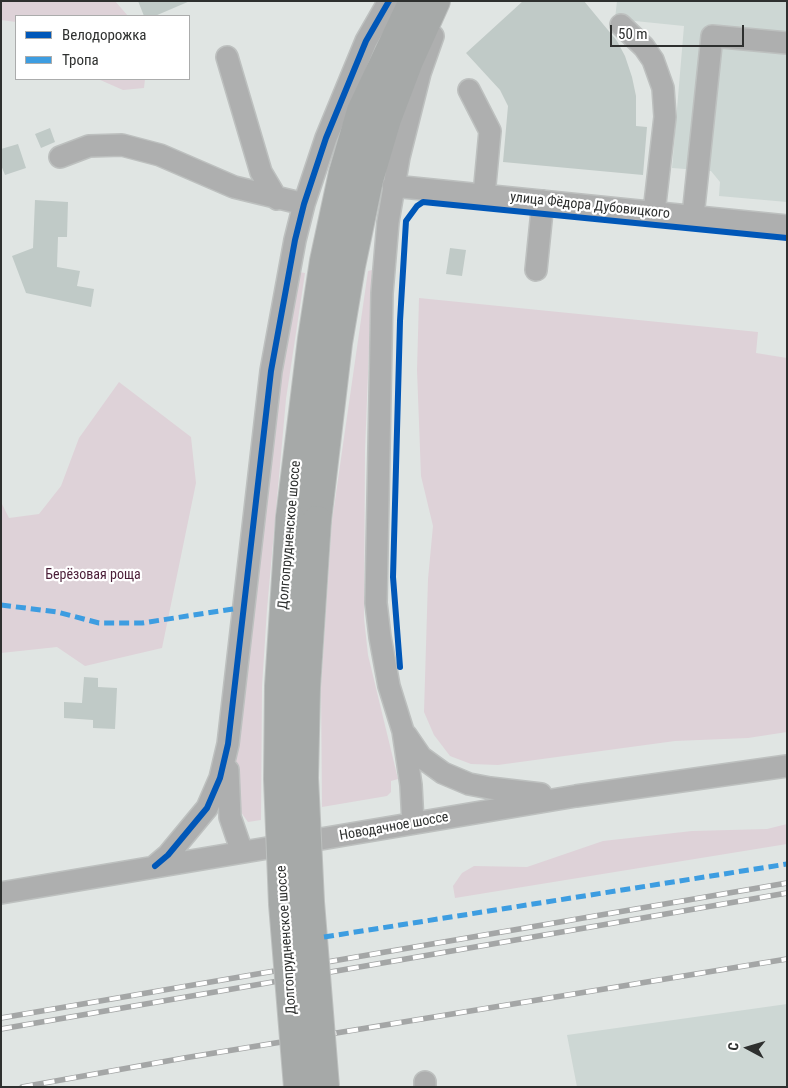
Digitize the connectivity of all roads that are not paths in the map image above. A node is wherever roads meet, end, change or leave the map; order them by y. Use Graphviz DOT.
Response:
graph roads {
  1 [pos="389,1"];
  2 [pos="413,1"];
  3 [pos="436,1"];
  4 [pos="448,1"];
  5 [pos="622,25"];
  6 [pos="787,43"];
  7 [pos="227,57"];
  8 [pos="469,90"];
  9 [pos="60,157"];
  10 [pos="393,186"];
  11 [pos="484,195"];
  12 [pos="277,198"];
  13 [pos="543,201"];
  14 [pos="304,204"];
  15 [pos="654,212"];
  16 [pos="693,216"];
  17 [pos="787,226"];
  18 [pos="536,270"];
  19 [pos="304,519"];
  20 [pos="403,731"];
  21 [pos="228,744"];
  22 [pos="787,766"];
  23 [pos="576,796"];
  24 [pos="413,823"];
  25 [pos="242,852"];
  26 [pos="155,866"];
  27 [pos="1,893"];
  28 [pos="298,1087"];
  29 [pos="325,1087"];
  1 -- 14 [label="street"];
  2 -- 19 [label="main road, Долгопрудненское шоссе"];
  3 -- 19 [label="main road, Долгопрудненское шоссе"];
  4 -- 10 [label="street"];
  5 -- 15 [label="street"];
  6 -- 16 [label="street"];
  7 -- 12 [label="street"];
  8 -- 11 [label="street"];
  9 -- 12 [label="street"];
  10 -- 11 [label="street, улица Фёдора Дубовицкого"];
  10 -- 20 [label="street"];
  11 -- 13 [label="street, улица Фёдора Дубовицкого"];
  12 -- 14 [label="street"];
  13 -- 15 [label="street, улица Фёдора Дубовицкого"];
  13 -- 18 [label="street"];
  14 -- 21 [label="street"];
  15 -- 16 [label="street, улица Фёдора Дубовицкого"];
  16 -- 17 [label="street, улица Фёдора Дубовицкого"];
  19 -- 28 [label="main road, Долгопрудненское шоссе, bridge"];
  19 -- 29 [label="main road, Долгопрудненское шоссе, bridge"];
  20 -- 23 [label="street"];
  20 -- 24 [label="street"];
  21 -- 25 [label="street"];
  21 -- 26 [label="street"];
  22 -- 23 [label="street, Новодачное шоссе"];
  23 -- 24 [label="street, Новодачное шоссе"];
  24 -- 25 [label="street, Новодачное шоссе"];
  25 -- 26 [label="street, Новодачное шоссе"];
  26 -- 27 [label="street, Новодачное шоссе"];
}
